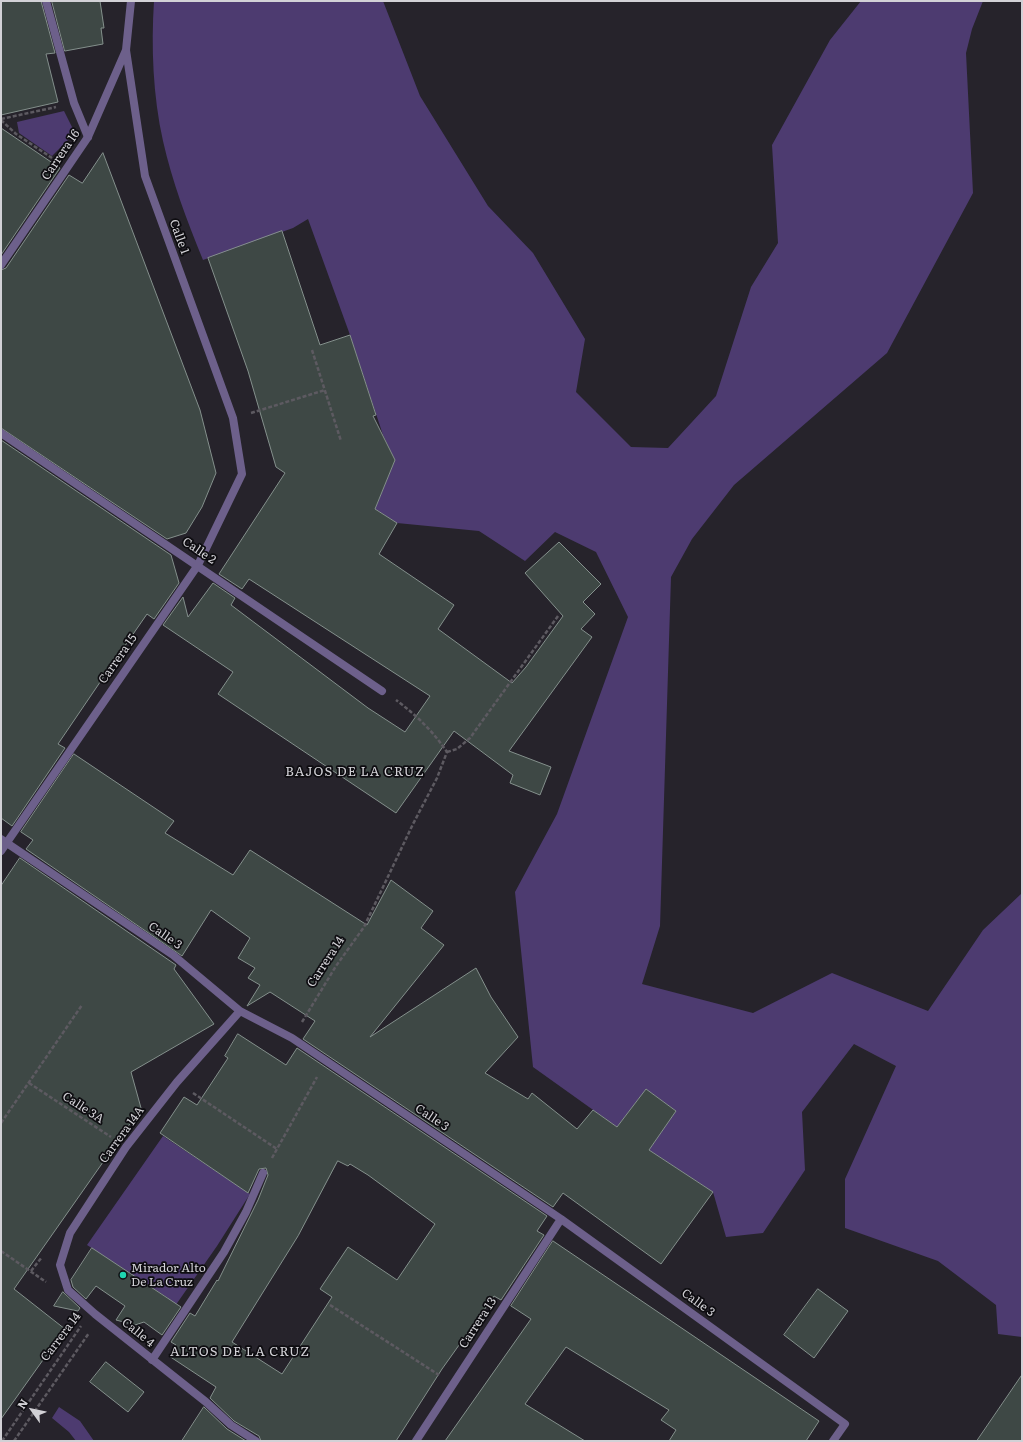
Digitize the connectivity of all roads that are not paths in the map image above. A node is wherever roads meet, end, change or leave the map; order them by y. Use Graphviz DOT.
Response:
graph roads {
  1 [pos="46,1"];
  2 [pos="131,1"];
  3 [pos="126,50"];
  4 [pos="88,137"];
  5 [pos="1,264"];
  6 [pos="1,433"];
  7 [pos="242,474"];
  8 [pos="198,565"];
  9 [pos="382,691"];
  10 [pos="4,841"];
  11 [pos="1,851"];
  12 [pos="240,1011"];
  13 [pos="263,1173"];
  14 [pos="561,1219"];
  15 [pos="68,1290"];
  16 [pos="152,1360"];
  17 [pos="256,1441"];
  18 [pos="416,1441"];
  19 [pos="833,1441"];
  1 -- 4 [label="street"];
  2 -- 3 [label="street, Calle 1"];
  3 -- 4 [label="street, Carrera 16"];
  3 -- 7 [label="street, Calle 1"];
  4 -- 5 [label="street, Carrera 16"];
  6 -- 8 [label="street, Calle 2"];
  7 -- 8 [label="street, Carrera 15"];
  8 -- 9 [label="street, Calle 2"];
  8 -- 10 [label="street, Carrera 15"];
  10 -- 11 [label="street, Carrera 15"];
  10 -- 12 [label="street, Calle 3"];
  12 -- 14 [label="street, Calle 3"];
  12 -- 15 [label="street, Carrera 14A"];
  13 -- 16 [label="street"];
  14 -- 18 [label="street, Carrera 13"];
  14 -- 19 [label="street, Calle 3"];
  15 -- 16 [label="street, Calle 4"];
  16 -- 17 [label="street, Calle 4"];
}
